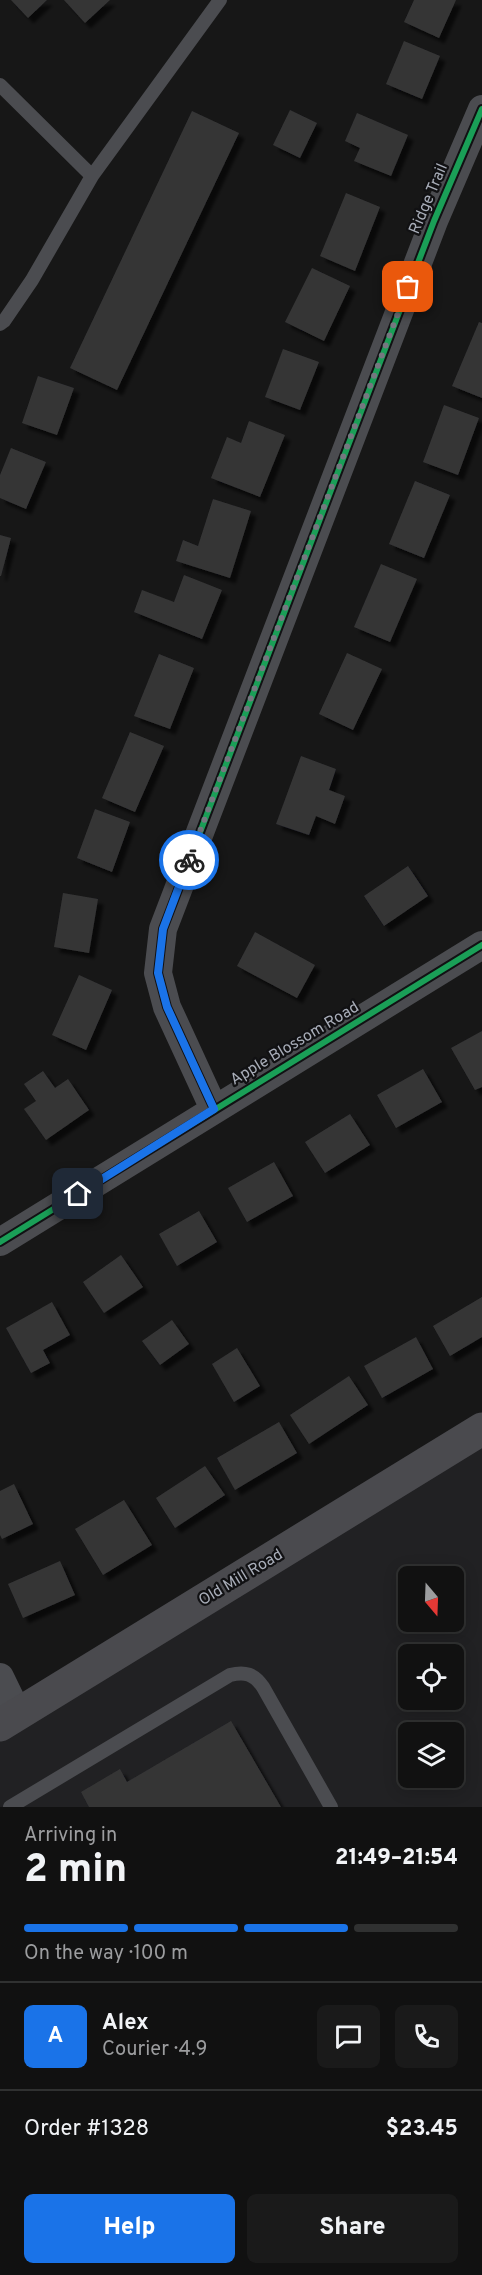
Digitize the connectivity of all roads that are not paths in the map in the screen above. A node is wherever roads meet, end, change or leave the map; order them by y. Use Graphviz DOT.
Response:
graph roads {
  1 [pos="220,0"];
  2 [pos="0,86"];
  3 [pos="482,109"];
  4 [pos="92,176"];
  5 [pos="0,324"];
  6 [pos="482,945"];
  7 [pos="214,1109"];
  8 [pos="0,1242"];
  9 [pos="482,1429"];
  10 [pos="0,1677"];
  11 [pos="9,1719"];
  12 [pos="10,1807"];
  13 [pos="331,1807"];
  1 -- 4 [label="lane"];
  2 -- 4 [label="lane"];
  3 -- 7 [label="street, Ridge Trail"];
  4 -- 5 [label="lane"];
  6 -- 7 [label="street, Apple Blossom Road"];
  7 -- 8 [label="street, Apple Blossom Road"];
  9 -- 11 [label="street, Old Mill Road"];
  10 -- 11 [label="street"];
  12 -- 13 [label="lane"];
}
